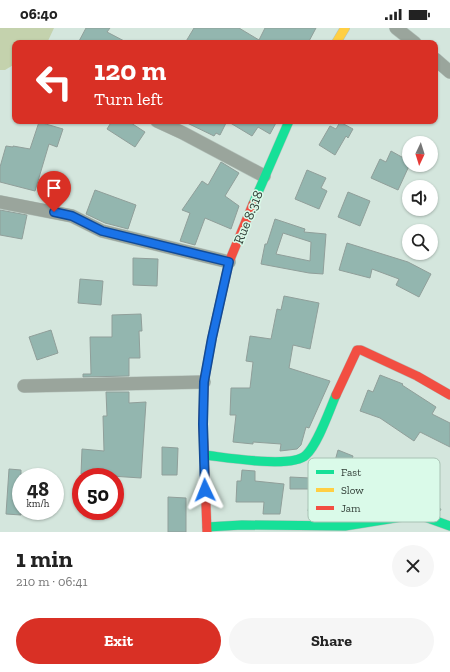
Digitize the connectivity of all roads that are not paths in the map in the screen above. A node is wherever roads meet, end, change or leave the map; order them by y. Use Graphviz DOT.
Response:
graph roads {
  1 [pos="345,28"];
  2 [pos="396,28"];
  3 [pos="338,40"];
  4 [pos="411,40"];
  5 [pos="438,62"];
  6 [pos="450,72"];
  7 [pos="164,124"];
  8 [pos="288,124"];
  9 [pos="264,176"];
  10 [pos="0,202"];
  11 [pos="229,262"];
  12 [pos="204,382"];
  13 [pos="24,386"];
  14 [pos="450,395"];
  15 [pos="204,455"];
  16 [pos="371,522"];
  17 [pos="439,522"];
  18 [pos="450,526"];
  19 [pos="207,530"];
  1 -- 3 [label="street"];
  2 -- 4 [label="street"];
  5 -- 6 [label="street"];
  7 -- 9 [label="street"];
  8 -- 9 [label="street, Rue 8.318"];
  9 -- 11 [label="street, Rue 8.318"];
  10 -- 11 [label="street"];
  11 -- 12 [label="street, Rue 8.318"];
  12 -- 13 [label="street"];
  12 -- 15 [label="street, Rue 8.318"];
  14 -- 15 [label="street"];
  15 -- 19 [label="street, Rue 8.318"];
  16 -- 19 [label="street"];
  17 -- 18 [label="street"];
}
